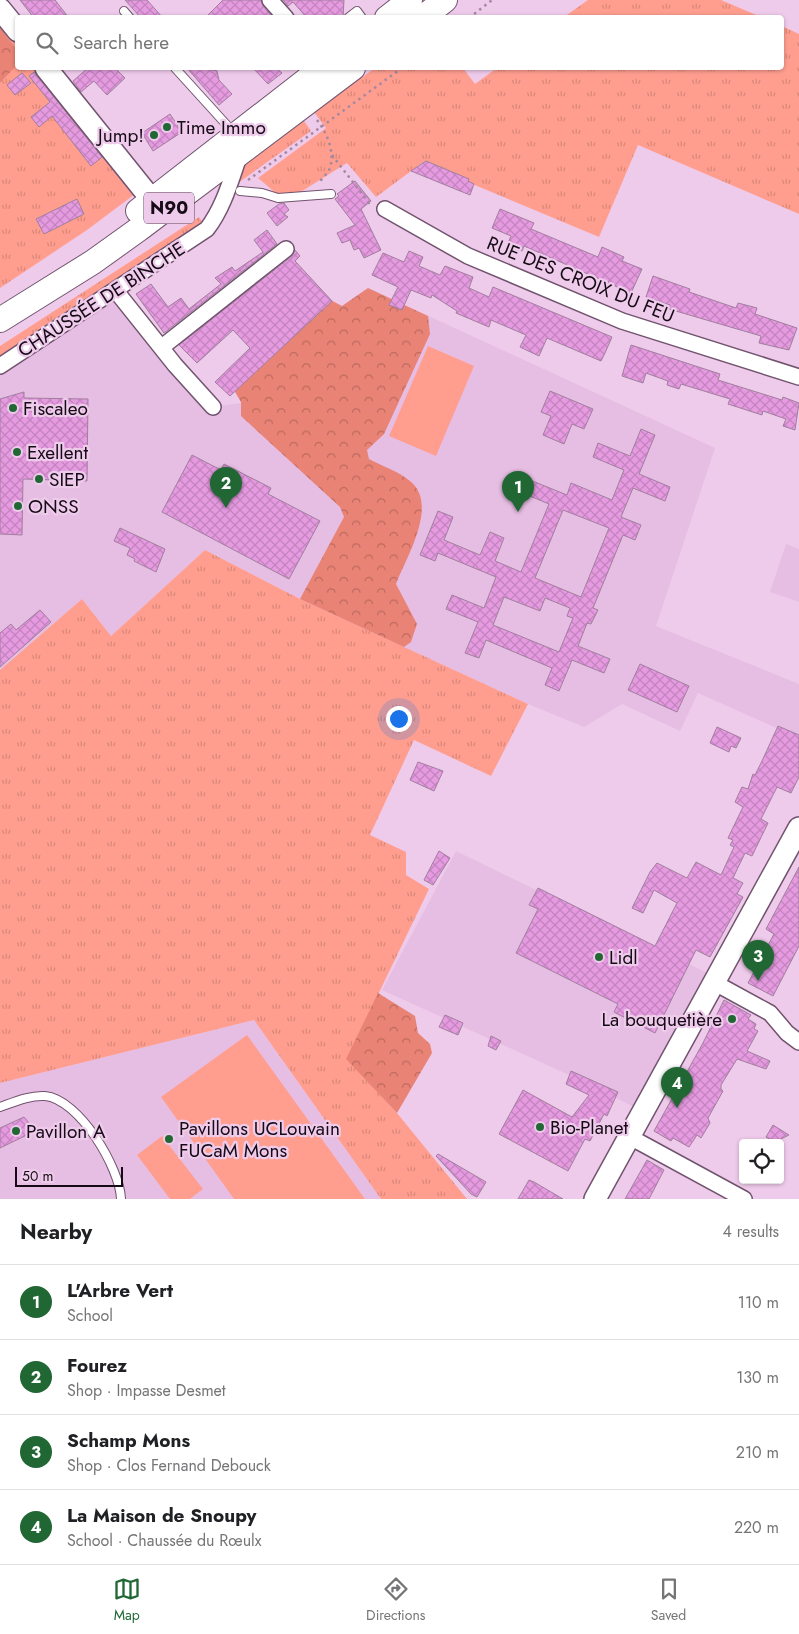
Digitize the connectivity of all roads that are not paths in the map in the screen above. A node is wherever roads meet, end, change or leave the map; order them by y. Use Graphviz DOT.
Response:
graph roads {
  1 [pos="270,0"];
  2 [pos="410,0"];
  3 [pos="445,0"];
  4 [pos="0,9"];
  5 [pos="124,11"];
  6 [pos="127,15"];
  7 [pos="283,15"];
  8 [pos="391,15"];
  9 [pos="426,15"];
  10 [pos="15,27"];
  11 [pos="48,70"];
  12 [pos="177,70"];
  13 [pos="320,70"];
  14 [pos="350,70"];
  15 [pos="238,144"];
  16 [pos="233,193"];
  17 [pos="331,194"];
  18 [pos="152,200"];
  19 [pos="385,209"];
  20 [pos="286,249"];
  21 [pos="93,262"];
  22 [pos="116,291"];
  23 [pos="26,302"];
  24 [pos="0,320"];
  25 [pos="162,347"];
  26 [pos="0,366"];
  27 [pos="799,377"];
  28 [pos="212,407"];
  29 [pos="799,828"];
  30 [pos="715,983"];
  31 [pos="799,1042"];
  32 [pos="0,1107"];
  33 [pos="630,1137"];
  34 [pos="121,1199"];
  35 [pos="596,1199"];
  36 [pos="744,1199"];
  1 -- 7 [label="street"];
  2 -- 8 [label="main road"];
  3 -- 9 [label="main road"];
  4 -- 10 [label="main road"];
  5 -- 6 [label="lane"];
  11 -- 18 [label="main road"];
  12 -- 15 [label="lane"];
  13 -- 15 [label="main road, CHAUSSÉE DE BINCHE / N90"];
  14 -- 15 [label="main road, CHAUSSÉE DE BINCHE / N90"];
  15 -- 16 [label="street, CHAUSSÉE DE BINCHE"];
  15 -- 18 [label="main road, CHAUSSÉE DE BINCHE / N90"];
  15 -- 21 [label="main road, CHAUSSÉE DE BINCHE / N90"];
  16 -- 17 [label="lane"];
  16 -- 22 [label="street, CHAUSSÉE DE BINCHE"];
  18 -- 21 [label="street, CHAUSSÉE DE BINCHE"];
  18 -- 23 [label="main road, CHAUSSÉE DE BINCHE / N90"];
  19 -- 27 [label="street, RUE DES CROIX DU FEU"];
  20 -- 25 [label="street"];
  21 -- 23 [label="main road, CHAUSSÉE DE BINCHE / N90"];
  22 -- 25 [label="street"];
  22 -- 26 [label="street, CHAUSSÉE DE BINCHE"];
  23 -- 24 [label="main road, CHAUSSÉE DE BINCHE / N90"];
  25 -- 28 [label="street"];
  29 -- 30 [label="main road"];
  30 -- 31 [label="street"];
  30 -- 33 [label="main road"];
  32 -- 34 [label="lane"];
  33 -- 35 [label="main road"];
  33 -- 36 [label="street"];
}
